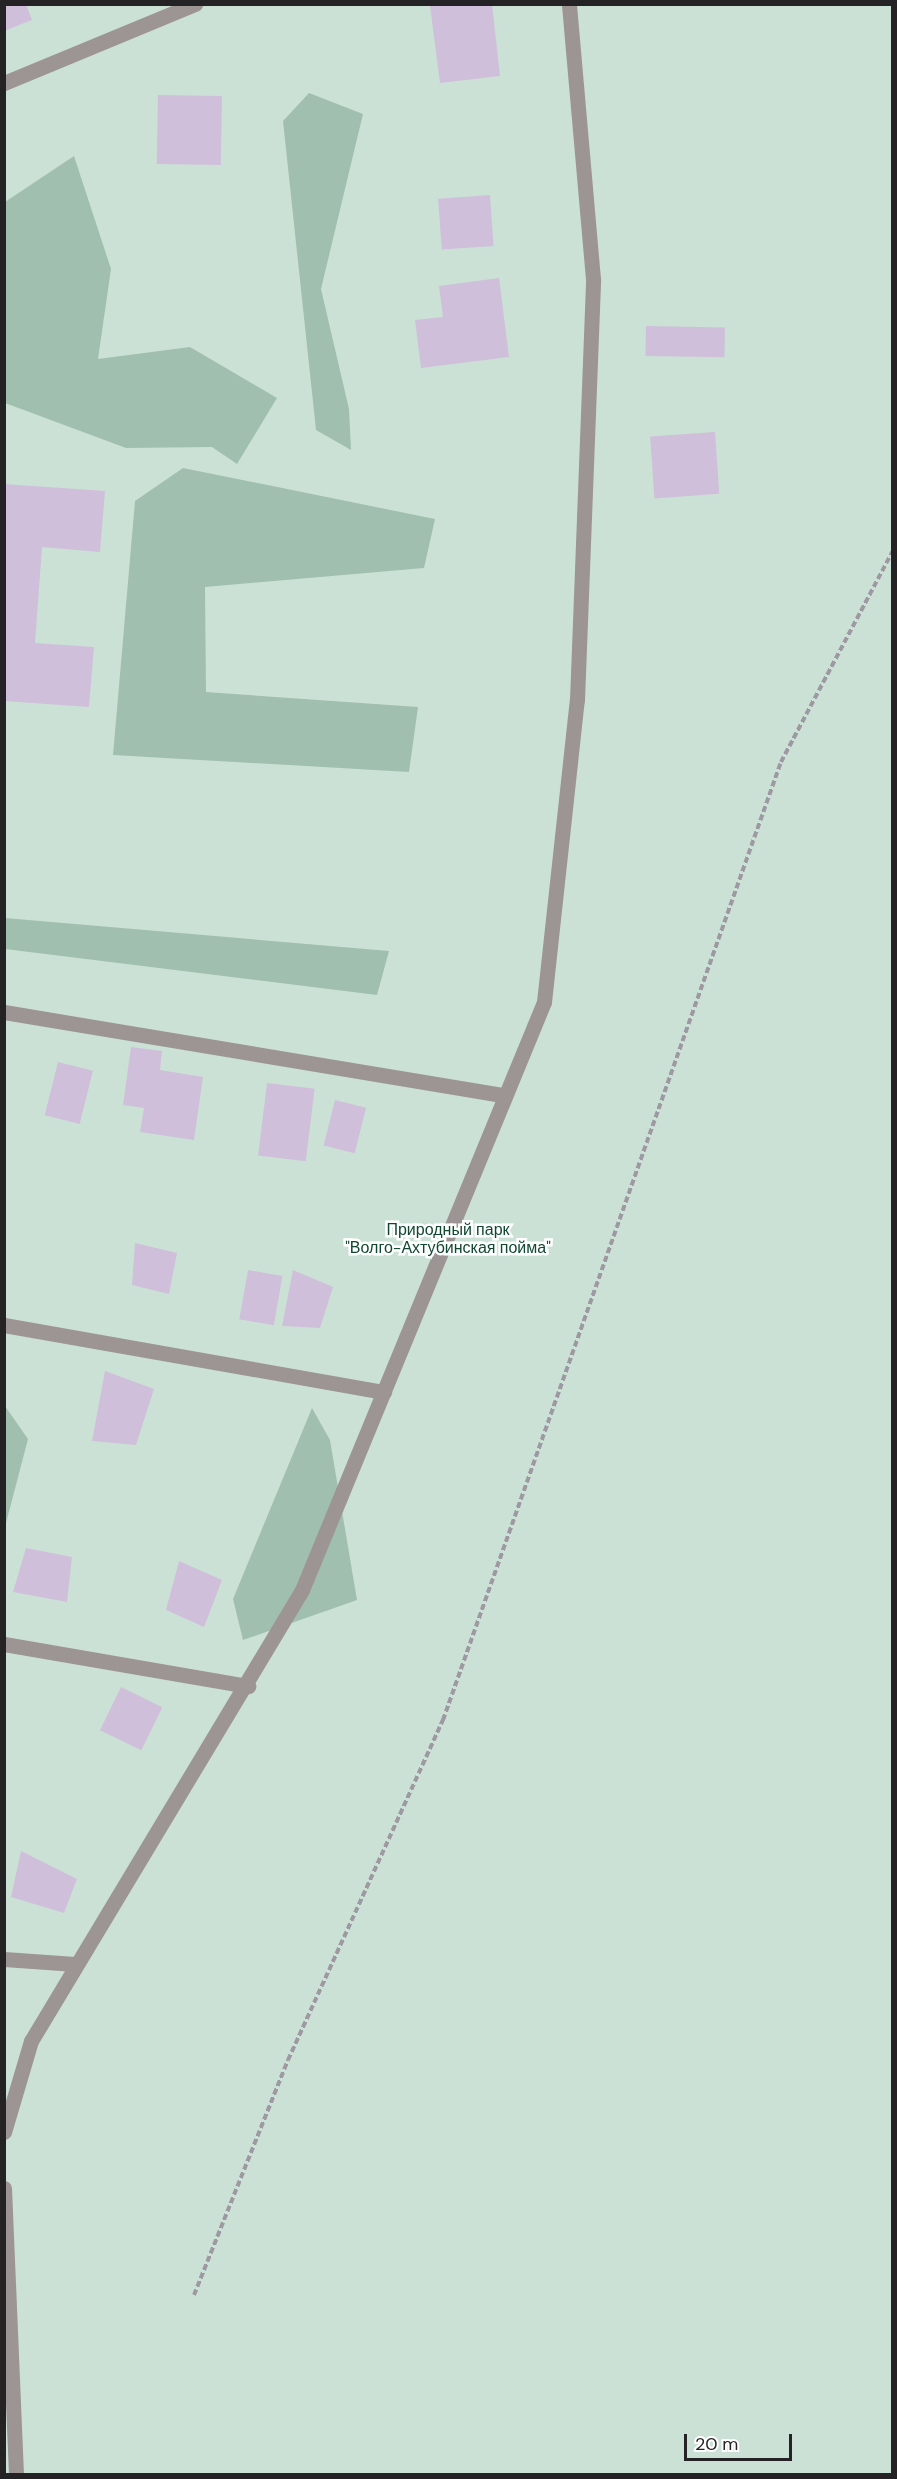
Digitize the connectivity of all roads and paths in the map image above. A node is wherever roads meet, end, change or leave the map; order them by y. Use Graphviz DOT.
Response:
graph roads {
  1 [pos="195,4"];
  2 [pos="569,4"];
  3 [pos="4,83"];
  4 [pos="892,552"];
  5 [pos="4,1012"];
  6 [pos="502,1095"];
  7 [pos="4,1325"];
  8 [pos="384,1392"];
  9 [pos="4,1644"];
  10 [pos="248,1686"];
  11 [pos="4,1959"];
  12 [pos="75,1964"];
  13 [pos="4,2132"];
  14 [pos="4,2188"];
  15 [pos="194,2295"];
  16 [pos="16,2475"];
  1 -- 3 [label="street"];
  2 -- 6 [label="street"];
  4 -- 15 [label="path"];
  5 -- 6 [label="street"];
  6 -- 8 [label="street"];
  7 -- 8 [label="street"];
  8 -- 10 [label="street"];
  9 -- 10 [label="street"];
  10 -- 12 [label="street"];
  11 -- 12 [label="street"];
  12 -- 13 [label="street"];
  14 -- 16 [label="street"];
}
